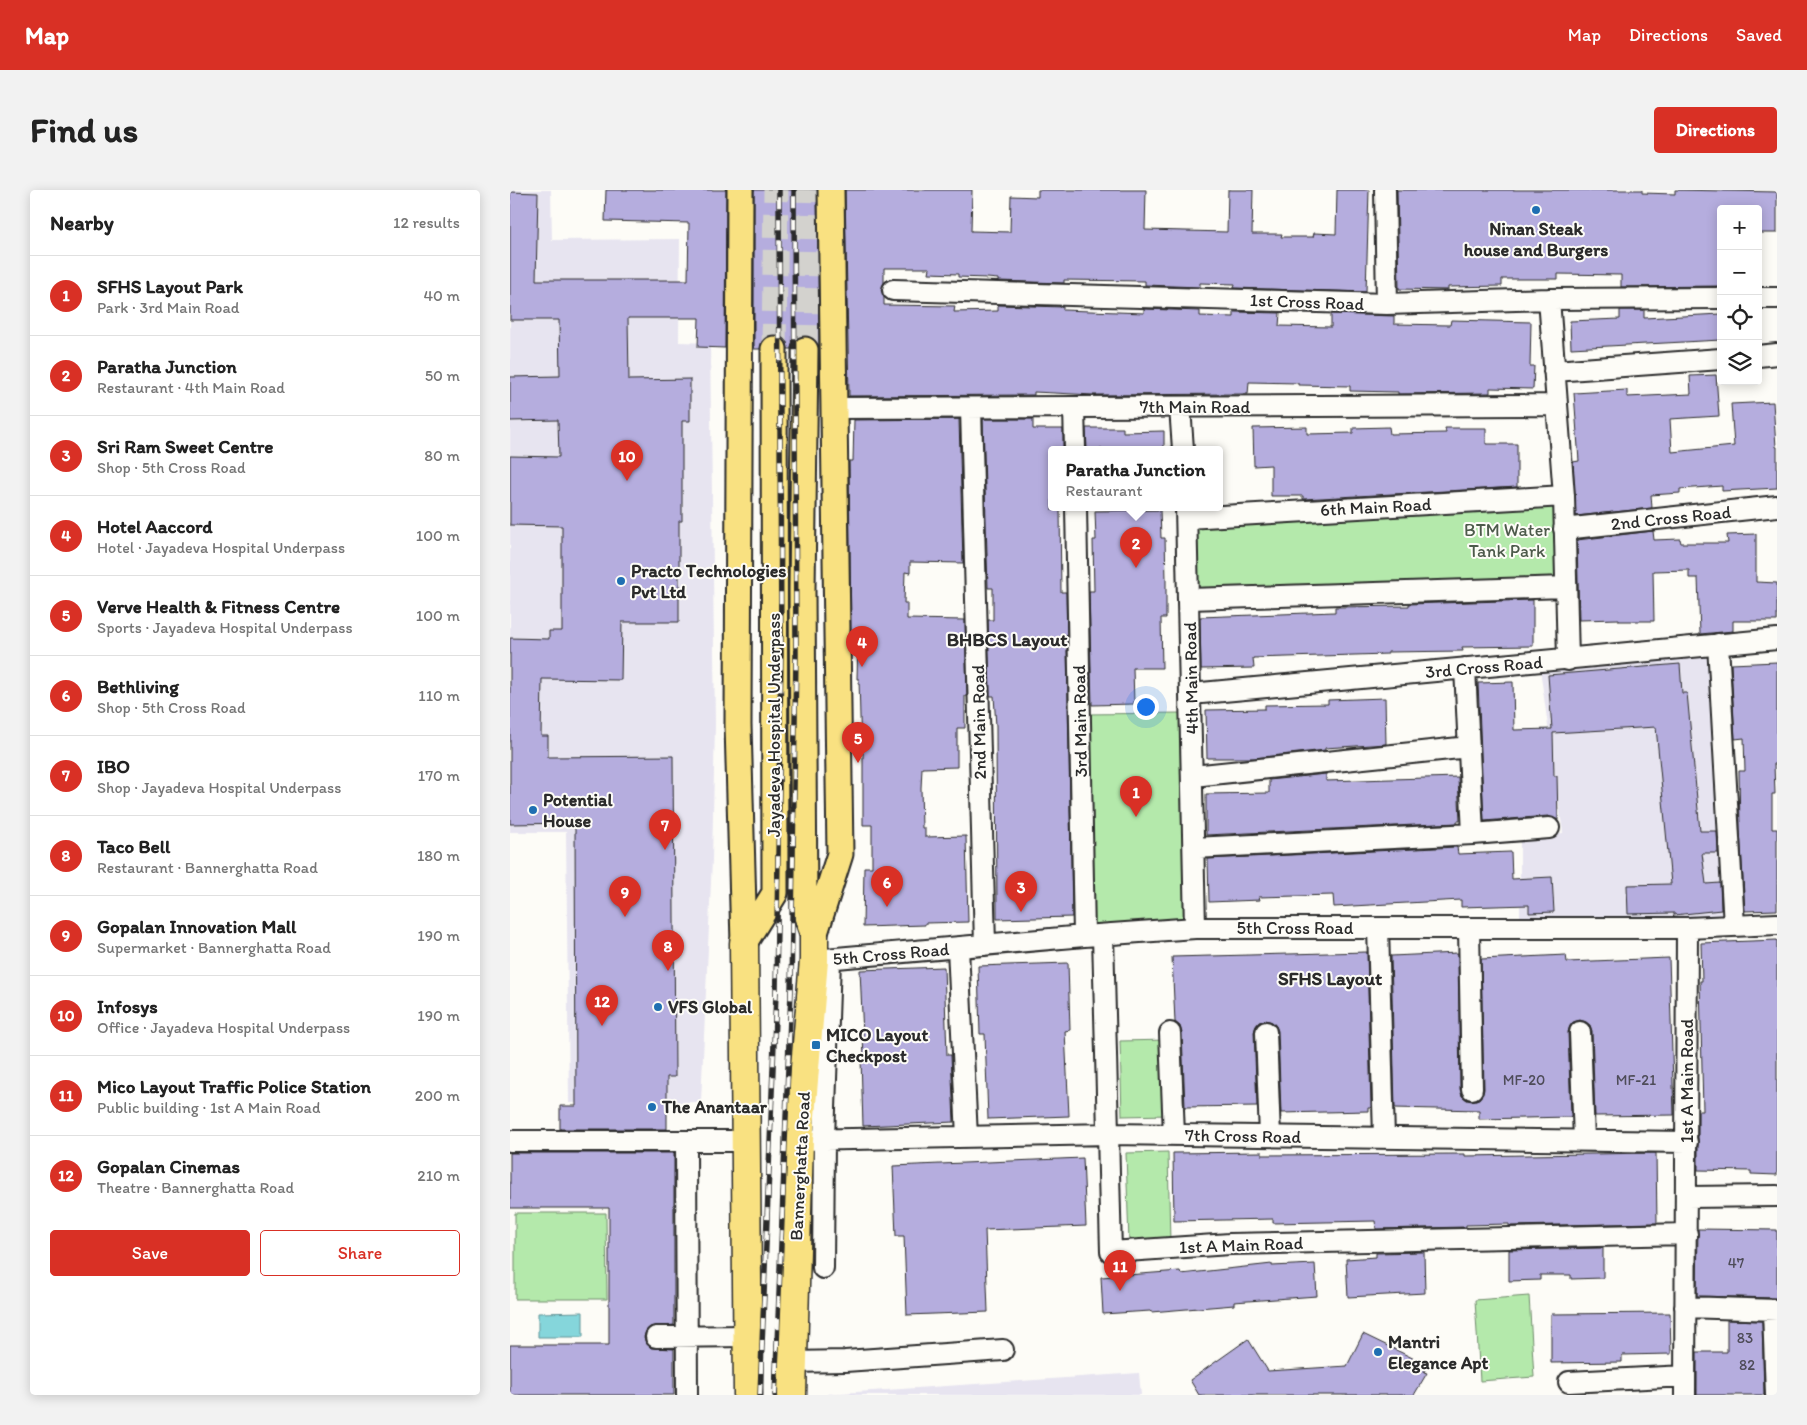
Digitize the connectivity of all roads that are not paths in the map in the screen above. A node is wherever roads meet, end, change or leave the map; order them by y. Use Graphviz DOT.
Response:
graph roads {
  1 [pos="740,190"];
  2 [pos="832,190"];
  3 [pos="1385,190"];
  4 [pos="892,290"];
  5 [pos="1717,298"];
  6 [pos="1762,298"];
  7 [pos="1777,298"];
  8 [pos="1549,299"];
  9 [pos="1387,304"];
  10 [pos="774,349"];
  11 [pos="805,350"];
  12 [pos="1777,354"];
  13 [pos="1762,356"];
  14 [pos="1717,359"];
  15 [pos="1554,371"];
  16 [pos="1557,405"];
  17 [pos="1074,407"];
  18 [pos="1180,407"];
  19 [pos="834,408"];
  20 [pos="971,408"];
  21 [pos="1075,446"];
  22 [pos="1183,446"];
  23 [pos="1564,496"];
  24 [pos="1777,506"];
  25 [pos="1223,510"];
  26 [pos="1076,511"];
  27 [pos="1211,511"];
  28 [pos="1187,512"];
  29 [pos="1564,529"];
  30 [pos="1566,587"];
  31 [pos="1189,599"];
  32 [pos="1777,638"];
  33 [pos="1718,644"];
  34 [pos="1568,660"];
  35 [pos="1466,668"];
  36 [pos="1191,694"];
  37 [pos="1469,747"];
  38 [pos="1193,776"];
  39 [pos="1549,828"];
  40 [pos="1473,834"];
  41 [pos="1194,848"];
  42 [pos="1777,924"];
  43 [pos="1734,926"];
  44 [pos="1195,928"];
  45 [pos="1378,928"];
  46 [pos="1469,928"];
  47 [pos="1687,928"];
  48 [pos="1094,935"];
  49 [pos="744,943"];
  50 [pos="985,945"];
  51 [pos="958,948"];
  52 [pos="819,952"];
  53 [pos="1266,1032"];
  54 [pos="1580,1032"];
  55 [pos="1170,1033"];
  56 [pos="1472,1089"];
  57 [pos="1109,1134"];
  58 [pos="1174,1135"];
  59 [pos="1270,1136"];
  60 [pos="967,1137"];
  61 [pos="1384,1138"];
  62 [pos="812,1140"];
  63 [pos="1584,1140"];
  64 [pos="510,1141"];
  65 [pos="686,1141"];
  66 [pos="746,1141"];
  67 [pos="1687,1142"];
  68 [pos="1777,1196"];
  69 [pos="1687,1197"];
  70 [pos="1687,1234"];
  71 [pos="823,1268"];
  72 [pos="1685,1307"];
  73 [pos="1775,1310"];
  74 [pos="687,1336"];
  75 [pos="748,1336"];
  76 [pos="656,1337"];
  77 [pos="1003,1350"];
  78 [pos="792,1362"];
  79 [pos="1569,1382"];
  80 [pos="1685,1386"];
  81 [pos="687,1395"];
  82 [pos="748,1395"];
  83 [pos="792,1395"];
  84 [pos="1776,1395"];
  1 -- 49 [label="main road"];
  2 -- 19 [label="main road"];
  3 -- 9 [label="street"];
  4 -- 9 [label="street, 1st Cross Road"];
  5 -- 8 [label="street, 1st Cross Road"];
  6 -- 7 [label="street"];
  8 -- 9 [label="street, 1st Cross Road"];
  8 -- 15 [label="street"];
  10 -- 49 [label="main road, Jayadeva Hospital Underpass"];
  11 -- 52 [label="main road, Jayadeva Hospital Underpass"];
  12 -- 13 [label="street"];
  14 -- 15 [label="street"];
  15 -- 16 [label="street"];
  16 -- 18 [label="street, 7th Main Road"];
  16 -- 23 [label="street"];
  17 -- 18 [label="street, 7th Main Road"];
  17 -- 20 [label="street, 7th Main Road"];
  17 -- 21 [label="street"];
  18 -- 22 [label="street"];
  19 -- 20 [label="street, 7th Main Road"];
  19 -- 52 [label="main road"];
  20 -- 50 [label="street, 2nd Main Road"];
  23 -- 25 [label="street, 6th Main Road"];
  23 -- 29 [label="street"];
  24 -- 29 [label="street, 2nd Cross Road"];
  26 -- 48 [label="street, 3rd Main Road"];
  27 -- 28 [label="street, 6th Main Road"];
  28 -- 31 [label="street, 4th Main Road"];
  29 -- 30 [label="street"];
  30 -- 31 [label="street"];
  30 -- 34 [label="street"];
  31 -- 36 [label="street, 4th Main Road"];
  32 -- 33 [label="street, 3rd Cross Road"];
  33 -- 34 [label="street, 3rd Cross Road"];
  33 -- 43 [label="street"];
  34 -- 35 [label="street, 3rd Cross Road"];
  35 -- 36 [label="street, 3rd Cross Road"];
  35 -- 37 [label="street"];
  36 -- 38 [label="street, 4th Main Road"];
  37 -- 38 [label="street"];
  37 -- 40 [label="street"];
  38 -- 41 [label="street, 4th Main Road"];
  39 -- 40 [label="street"];
  40 -- 41 [label="street"];
  41 -- 44 [label="street, 4th Main Road"];
  42 -- 43 [label="street, 5th Cross Road"];
  43 -- 47 [label="street, 5th Cross Road"];
  44 -- 45 [label="street, 5th Cross Road"];
  44 -- 48 [label="street, 5th Cross Road"];
  45 -- 46 [label="street, 5th Cross Road"];
  45 -- 61 [label="street"];
  46 -- 47 [label="street, 5th Cross Road"];
  46 -- 56 [label="street"];
  47 -- 67 [label="street, 1st A Main Road"];
  48 -- 50 [label="street, 5th Cross Road"];
  48 -- 57 [label="street, 1st A Main Road"];
  49 -- 66 [label="highway"];
  50 -- 51 [label="street, 5th Cross Road"];
  51 -- 52 [label="street, 5th Cross Road"];
  51 -- 60 [label="street"];
  52 -- 62 [label="highway, Bannerghatta Road"];
  53 -- 59 [label="street"];
  54 -- 63 [label="street"];
  55 -- 58 [label="street"];
  57 -- 58 [label="street, 7th Cross Road"];
  57 -- 60 [label="street, 7th Cross Road"];
  57 -- 70 [label="street, 1st A Main Road"];
  58 -- 59 [label="street, 7th Cross Road"];
  59 -- 61 [label="street, 7th Cross Road"];
  60 -- 62 [label="street, 7th Cross Road"];
  61 -- 63 [label="street, 7th Cross Road"];
  62 -- 71 [label="street"];
  62 -- 78 [label="highway, Bannerghatta Road"];
  63 -- 67 [label="street, 7th Cross Road"];
  64 -- 65 [label="street"];
  65 -- 66 [label="street"];
  65 -- 74 [label="street"];
  66 -- 75 [label="highway"];
  67 -- 69 [label="street, 1st A Main Road"];
  68 -- 69 [label="street"];
  69 -- 70 [label="street, 1st A Main Road"];
  70 -- 72 [label="street, 1st A Main Road"];
  72 -- 73 [label="street"];
  72 -- 80 [label="street, 1st A Main Road"];
  73 -- 84 [label="street"];
  74 -- 75 [label="street"];
  74 -- 76 [label="street"];
  74 -- 81 [label="street"];
  75 -- 82 [label="highway"];
  77 -- 78 [label="street"];
  78 -- 83 [label="highway, Bannerghatta Road"];
  79 -- 80 [label="street"];
}
